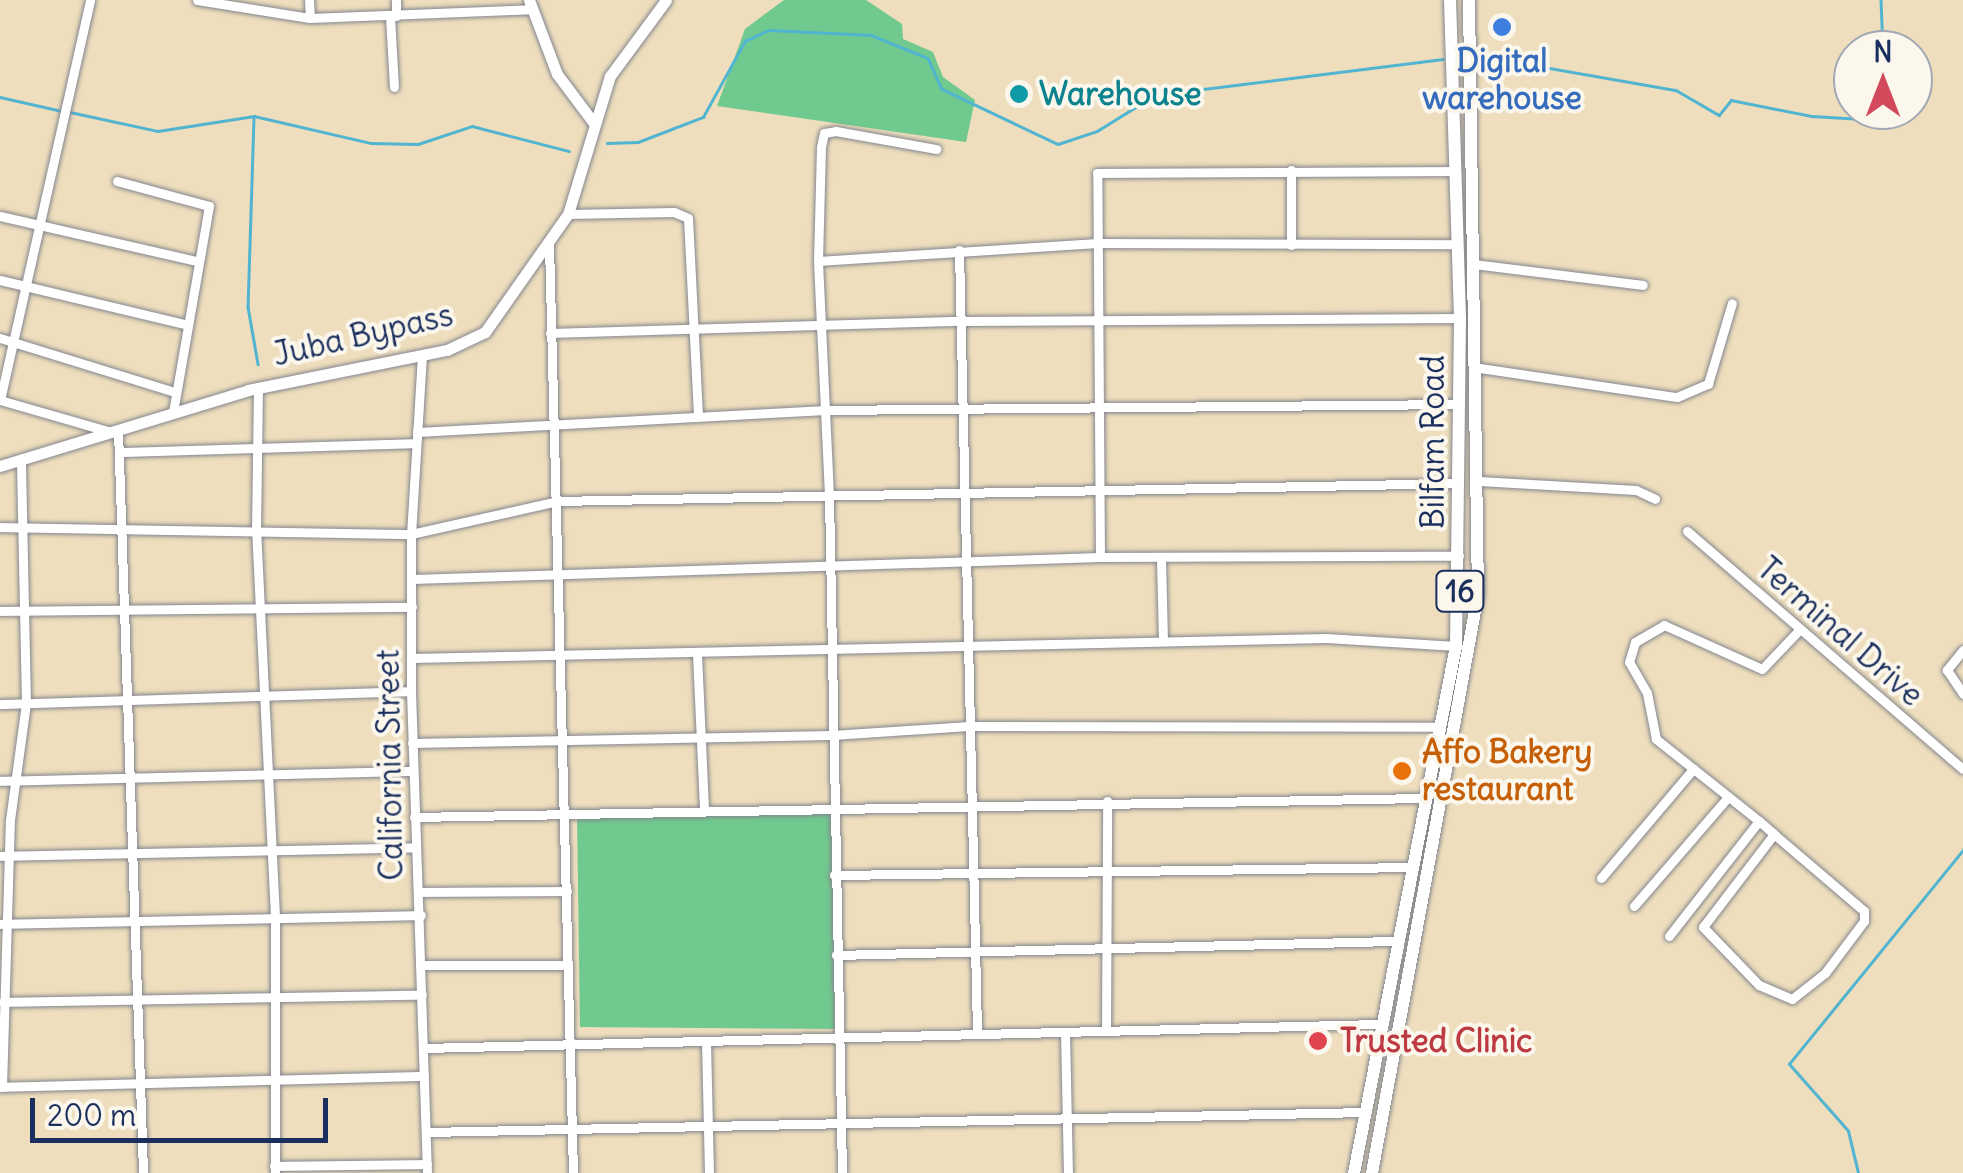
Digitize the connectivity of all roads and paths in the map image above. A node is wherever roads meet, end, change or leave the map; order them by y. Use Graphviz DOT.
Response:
graph roads {
  1 [pos="90,0"];
  2 [pos="198,0"];
  3 [pos="309,0"];
  4 [pos="396,0"];
  5 [pos="666,0"];
  6 [pos="1450,0"];
  7 [pos="1468,0"];
  8 [pos="211,1"];
  9 [pos="530,4"];
  10 [pos="393,16"];
  11 [pos="310,18"];
  12 [pos="394,87"];
  13 [pos="593,122"];
  14 [pos="936,149"];
  15 [pos="1291,170"];
  16 [pos="1454,171"];
  17 [pos="117,181"];
  18 [pos="568,214"];
  19 [pos="0,216"];
  20 [pos="40,226"];
  21 [pos="1097,243"];
  22 [pos="549,244"];
  23 [pos="1457,244"];
  24 [pos="1292,245"];
  25 [pos="959,250"];
  26 [pos="197,261"];
  27 [pos="818,261"];
  28 [pos="1474,264"];
  29 [pos="0,280"];
  30 [pos="1643,285"];
  31 [pos="25,286"];
  32 [pos="1732,303"];
  33 [pos="1460,318"];
  34 [pos="959,320"];
  35 [pos="1097,320"];
  36 [pos="184,324"];
  37 [pos="822,328"];
  38 [pos="693,330"];
  39 [pos="550,333"];
  40 [pos="0,338"];
  41 [pos="12,341"];
  42 [pos="422,355"];
  43 [pos="1473,367"];
  44 [pos="258,388"];
  45 [pos="174,392"];
  46 [pos="0,400"];
  47 [pos="1460,404"];
  48 [pos="1098,405"];
  49 [pos="824,410"];
  50 [pos="174,412"];
  51 [pos="962,412"];
  52 [pos="698,417"];
  53 [pos="556,425"];
  54 [pos="115,431"];
  55 [pos="417,438"];
  56 [pos="257,447"];
  57 [pos="120,452"];
  58 [pos="20,460"];
  59 [pos="0,466"];
  60 [pos="1479,481"];
  61 [pos="1459,483"];
  62 [pos="1096,486"];
  63 [pos="962,488"];
  64 [pos="830,495"];
  65 [pos="1655,499"];
  66 [pos="557,501"];
  67 [pos="123,524"];
  68 [pos="22,526"];
  69 [pos="0,527"];
  70 [pos="256,528"];
  71 [pos="1686,531"];
  72 [pos="411,534"];
  73 [pos="1461,556"];
  74 [pos="1100,557"];
  75 [pos="1160,559"];
  76 [pos="966,563"];
  77 [pos="828,568"];
  78 [pos="558,576"];
  79 [pos="412,579"];
  80 [pos="412,607"];
  81 [pos="261,609"];
  82 [pos="23,610"];
  83 [pos="0,611"];
  84 [pos="126,611"];
  85 [pos="1798,631"];
  86 [pos="1163,641"];
  87 [pos="966,646"];
  88 [pos="1456,646"];
  89 [pos="1474,648"];
  90 [pos="832,650"];
  91 [pos="1963,650"];
  92 [pos="697,654"];
  93 [pos="412,658"];
  94 [pos="560,658"];
  95 [pos="412,691"];
  96 [pos="1963,694"];
  97 [pos="268,695"];
  98 [pos="127,699"];
  99 [pos="26,703"];
  100 [pos="0,704"];
  101 [pos="968,726"];
  102 [pos="1440,728"];
  103 [pos="832,735"];
  104 [pos="699,737"];
  105 [pos="562,740"];
  106 [pos="412,743"];
  107 [pos="1693,769"];
  108 [pos="1963,769"];
  109 [pos="413,771"];
  110 [pos="268,775"];
  111 [pos="0,780"];
  112 [pos="16,780"];
  113 [pos="130,780"];
  114 [pos="1728,797"];
  115 [pos="1424,798"];
  116 [pos="1107,802"];
  117 [pos="968,804"];
  118 [pos="832,806"];
  119 [pos="704,808"];
  120 [pos="564,811"];
  121 [pos="414,817"];
  122 [pos="1759,822"];
  123 [pos="1774,834"];
  124 [pos="416,848"];
  125 [pos="273,854"];
  126 [pos="133,855"];
  127 [pos="4,856"];
  128 [pos="1411,867"];
  129 [pos="970,872"];
  130 [pos="834,874"];
  131 [pos="1108,876"];
  132 [pos="1601,878"];
  133 [pos="567,891"];
  134 [pos="418,892"];
  135 [pos="1634,906"];
  136 [pos="420,915"];
  137 [pos="275,920"];
  138 [pos="3,924"];
  139 [pos="1668,936"];
  140 [pos="1394,941"];
  141 [pos="975,950"];
  142 [pos="1106,950"];
  143 [pos="836,955"];
  144 [pos="567,965"];
  145 [pos="420,966"];
  146 [pos="422,995"];
  147 [pos="275,997"];
  148 [pos="2,1002"];
  149 [pos="1379,1024"];
  150 [pos="1106,1030"];
  151 [pos="1065,1032"];
  152 [pos="977,1034"];
  153 [pos="838,1038"];
  154 [pos="706,1040"];
  155 [pos="571,1044"];
  156 [pos="424,1048"];
  157 [pos="424,1076"];
  158 [pos="272,1079"];
  159 [pos="1,1087"];
  160 [pos="1365,1112"];
  161 [pos="1068,1116"];
  162 [pos="841,1121"];
  163 [pos="708,1124"];
  164 [pos="571,1128"];
  165 [pos="428,1132"];
  166 [pos="427,1168"];
  167 [pos="274,1169"];
  168 [pos="143,1173"];
  169 [pos="573,1173"];
  170 [pos="709,1173"];
  171 [pos="842,1173"];
  172 [pos="1068,1173"];
  173 [pos="1354,1173"];
  174 [pos="1372,1173"];
  1 -- 20 [label="street"];
  2 -- 8 [label="street"];
  3 -- 11 [label="street"];
  4 -- 10 [label="street"];
  5 -- 13 [label="main road, Juba Bypass"];
  6 -- 16 [label="main road, Bilfam Road / 16"];
  7 -- 28 [label="main road, 16"];
  8 -- 11 [label="street"];
  9 -- 10 [label="street"];
  9 -- 13 [label="main road"];
  10 -- 11 [label="street"];
  10 -- 12 [label="street"];
  13 -- 18 [label="main road, Juba Bypass"];
  14 -- 27 [label="street"];
  15 -- 16 [label="street"];
  15 -- 21 [label="street"];
  15 -- 24 [label="street"];
  16 -- 23 [label="main road, Bilfam Road / 16"];
  17 -- 26 [label="street"];
  18 -- 22 [label="main road, Juba Bypass"];
  18 -- 38 [label="street"];
  19 -- 20 [label="street"];
  20 -- 26 [label="street"];
  20 -- 31 [label="street"];
  21 -- 24 [label="street"];
  21 -- 25 [label="street"];
  21 -- 35 [label="street"];
  22 -- 39 [label="street"];
  22 -- 42 [label="main road, Juba Bypass"];
  23 -- 24 [label="street"];
  23 -- 33 [label="main road, Bilfam Road / 16"];
  25 -- 27 [label="street"];
  25 -- 34 [label="street"];
  26 -- 36 [label="street"];
  27 -- 37 [label="street"];
  28 -- 30 [label="street"];
  28 -- 43 [label="main road, 16"];
  29 -- 31 [label="street"];
  31 -- 36 [label="street"];
  31 -- 41 [label="street"];
  32 -- 43 [label="street"];
  33 -- 35 [label="street"];
  33 -- 47 [label="main road, Bilfam Road / 16"];
  34 -- 35 [label="street"];
  34 -- 37 [label="street"];
  34 -- 51 [label="street"];
  35 -- 48 [label="street"];
  36 -- 45 [label="street"];
  37 -- 38 [label="street"];
  37 -- 49 [label="street"];
  38 -- 39 [label="street"];
  38 -- 52 [label="street"];
  39 -- 53 [label="street"];
  40 -- 41 [label="street"];
  41 -- 45 [label="street"];
  41 -- 46 [label="street"];
  42 -- 44 [label="main road, Juba Bypass"];
  42 -- 55 [label="street, California Street"];
  43 -- 60 [label="main road, 16"];
  44 -- 50 [label="main road, Juba Bypass"];
  44 -- 56 [label="street"];
  45 -- 50 [label="street"];
  46 -- 54 [label="street"];
  47 -- 48 [label="street"];
  47 -- 61 [label="main road, Bilfam Road / 16"];
  48 -- 51 [label="street"];
  48 -- 62 [label="street"];
  49 -- 51 [label="street"];
  49 -- 52 [label="street"];
  49 -- 64 [label="street"];
  50 -- 54 [label="main road, Juba Bypass"];
  51 -- 63 [label="street"];
  52 -- 53 [label="street"];
  53 -- 55 [label="street"];
  53 -- 66 [label="street"];
  54 -- 57 [label="street"];
  54 -- 58 [label="main road, Juba Bypass"];
  55 -- 56 [label="street"];
  55 -- 72 [label="street, California Street"];
  56 -- 57 [label="street"];
  56 -- 70 [label="street"];
  57 -- 67 [label="street"];
  58 -- 59 [label="main road, Juba Bypass"];
  58 -- 68 [label="street"];
  60 -- 65 [label="street"];
  60 -- 89 [label="main road, 16"];
  61 -- 62 [label="street"];
  61 -- 73 [label="main road, Bilfam Road / 16"];
  62 -- 63 [label="street"];
  62 -- 74 [label="street"];
  63 -- 64 [label="street"];
  63 -- 76 [label="street"];
  64 -- 66 [label="street"];
  64 -- 77 [label="street"];
  66 -- 72 [label="street"];
  66 -- 78 [label="street"];
  67 -- 68 [label="street"];
  67 -- 70 [label="street"];
  67 -- 84 [label="street"];
  68 -- 69 [label="street"];
  68 -- 82 [label="street"];
  70 -- 72 [label="street"];
  70 -- 81 [label="street"];
  71 -- 85 [label="street, Terminal Drive"];
  72 -- 79 [label="street, California Street"];
  73 -- 75 [label="street"];
  73 -- 88 [label="main road, Bilfam Road / 16"];
  74 -- 75 [label="street"];
  74 -- 76 [label="street"];
  75 -- 86 [label="street"];
  76 -- 77 [label="street"];
  76 -- 87 [label="street"];
  77 -- 78 [label="street"];
  77 -- 90 [label="street"];
  78 -- 79 [label="street"];
  78 -- 94 [label="street"];
  79 -- 80 [label="street, California Street"];
  80 -- 81 [label="street"];
  80 -- 93 [label="street, California Street"];
  81 -- 84 [label="street"];
  81 -- 97 [label="street"];
  82 -- 83 [label="street"];
  82 -- 84 [label="street"];
  82 -- 99 [label="street"];
  84 -- 98 [label="street"];
  85 -- 107 [label="street"];
  85 -- 108 [label="street, Terminal Drive"];
  86 -- 87 [label="street"];
  86 -- 88 [label="street"];
  87 -- 90 [label="street"];
  87 -- 101 [label="street"];
  88 -- 89 [label="street"];
  88 -- 102 [label="main road, Bilfam Road / 16"];
  89 -- 174 [label="main road, 16"];
  90 -- 92 [label="street"];
  90 -- 103 [label="street"];
  91 -- 96 [label="street"];
  92 -- 94 [label="street"];
  92 -- 104 [label="street"];
  93 -- 94 [label="street"];
  93 -- 95 [label="street, California Street"];
  94 -- 105 [label="street"];
  95 -- 97 [label="street"];
  95 -- 106 [label="street, California Street"];
  97 -- 98 [label="street"];
  97 -- 110 [label="street"];
  98 -- 99 [label="street"];
  98 -- 113 [label="street"];
  99 -- 100 [label="street"];
  99 -- 112 [label="street"];
  101 -- 102 [label="street"];
  101 -- 103 [label="street"];
  101 -- 117 [label="street"];
  102 -- 115 [label="main road, Bilfam Road / 16"];
  103 -- 104 [label="street"];
  103 -- 118 [label="street"];
  104 -- 105 [label="street"];
  104 -- 119 [label="street"];
  105 -- 106 [label="street"];
  105 -- 120 [label="street"];
  106 -- 109 [label="street, California Street"];
  107 -- 114 [label="street"];
  107 -- 132 [label="street"];
  109 -- 110 [label="street"];
  109 -- 121 [label="street, California Street"];
  110 -- 113 [label="street"];
  110 -- 125 [label="street"];
  111 -- 112 [label="street"];
  112 -- 113 [label="street"];
  112 -- 127 [label="street"];
  113 -- 126 [label="street"];
  114 -- 122 [label="street"];
  114 -- 135 [label="street"];
  115 -- 116 [label="street"];
  115 -- 128 [label="main road, Bilfam Road / 16"];
  116 -- 117 [label="street"];
  116 -- 131 [label="street"];
  117 -- 118 [label="street"];
  117 -- 129 [label="street"];
  118 -- 119 [label="street"];
  118 -- 130 [label="street"];
  119 -- 120 [label="street"];
  120 -- 121 [label="street"];
  120 -- 133 [label="street"];
  121 -- 124 [label="street, California Street"];
  122 -- 123 [label="street"];
  122 -- 139 [label="street"];
  123 -- 123 [label="street"];
  124 -- 125 [label="street"];
  124 -- 134 [label="street, California Street"];
  125 -- 126 [label="street"];
  125 -- 137 [label="street"];
  126 -- 127 [label="street"];
  126 -- 168 [label="street"];
  127 -- 138 [label="street"];
  128 -- 131 [label="street"];
  128 -- 140 [label="main road, Bilfam Road / 16"];
  129 -- 130 [label="street"];
  129 -- 131 [label="street"];
  129 -- 141 [label="street"];
  130 -- 143 [label="street"];
  131 -- 142 [label="street"];
  133 -- 134 [label="street"];
  133 -- 144 [label="street"];
  134 -- 136 [label="street, California Street"];
  136 -- 137 [label="street"];
  136 -- 145 [label="street, California Street"];
  137 -- 138 [label="street"];
  137 -- 147 [label="street"];
  138 -- 148 [label="street"];
  140 -- 142 [label="street"];
  140 -- 149 [label="main road, Bilfam Road / 16"];
  141 -- 142 [label="street"];
  141 -- 143 [label="street"];
  141 -- 152 [label="street"];
  142 -- 150 [label="street"];
  143 -- 153 [label="street"];
  144 -- 145 [label="street"];
  144 -- 155 [label="street"];
  145 -- 146 [label="street, California Street"];
  146 -- 147 [label="street"];
  146 -- 156 [label="street, California Street"];
  147 -- 148 [label="street"];
  147 -- 158 [label="street"];
  148 -- 159 [label="street"];
  149 -- 150 [label="street"];
  149 -- 160 [label="main road, Bilfam Road / 16"];
  150 -- 151 [label="street"];
  151 -- 152 [label="street"];
  151 -- 161 [label="street"];
  152 -- 153 [label="street"];
  153 -- 154 [label="street"];
  153 -- 162 [label="street"];
  154 -- 155 [label="street"];
  154 -- 163 [label="street"];
  155 -- 156 [label="street"];
  155 -- 164 [label="street"];
  156 -- 157 [label="street, California Street"];
  157 -- 158 [label="street"];
  157 -- 165 [label="street, California Street"];
  158 -- 159 [label="street"];
  158 -- 167 [label="street"];
  160 -- 161 [label="street"];
  160 -- 173 [label="main road, Bilfam Road / 16"];
  161 -- 162 [label="street"];
  161 -- 172 [label="street"];
  162 -- 163 [label="street"];
  162 -- 171 [label="street"];
  163 -- 164 [label="street"];
  163 -- 170 [label="street"];
  164 -- 165 [label="street"];
  164 -- 169 [label="street"];
  165 -- 166 [label="street, California Street"];
  166 -- 167 [label="street"];
}
